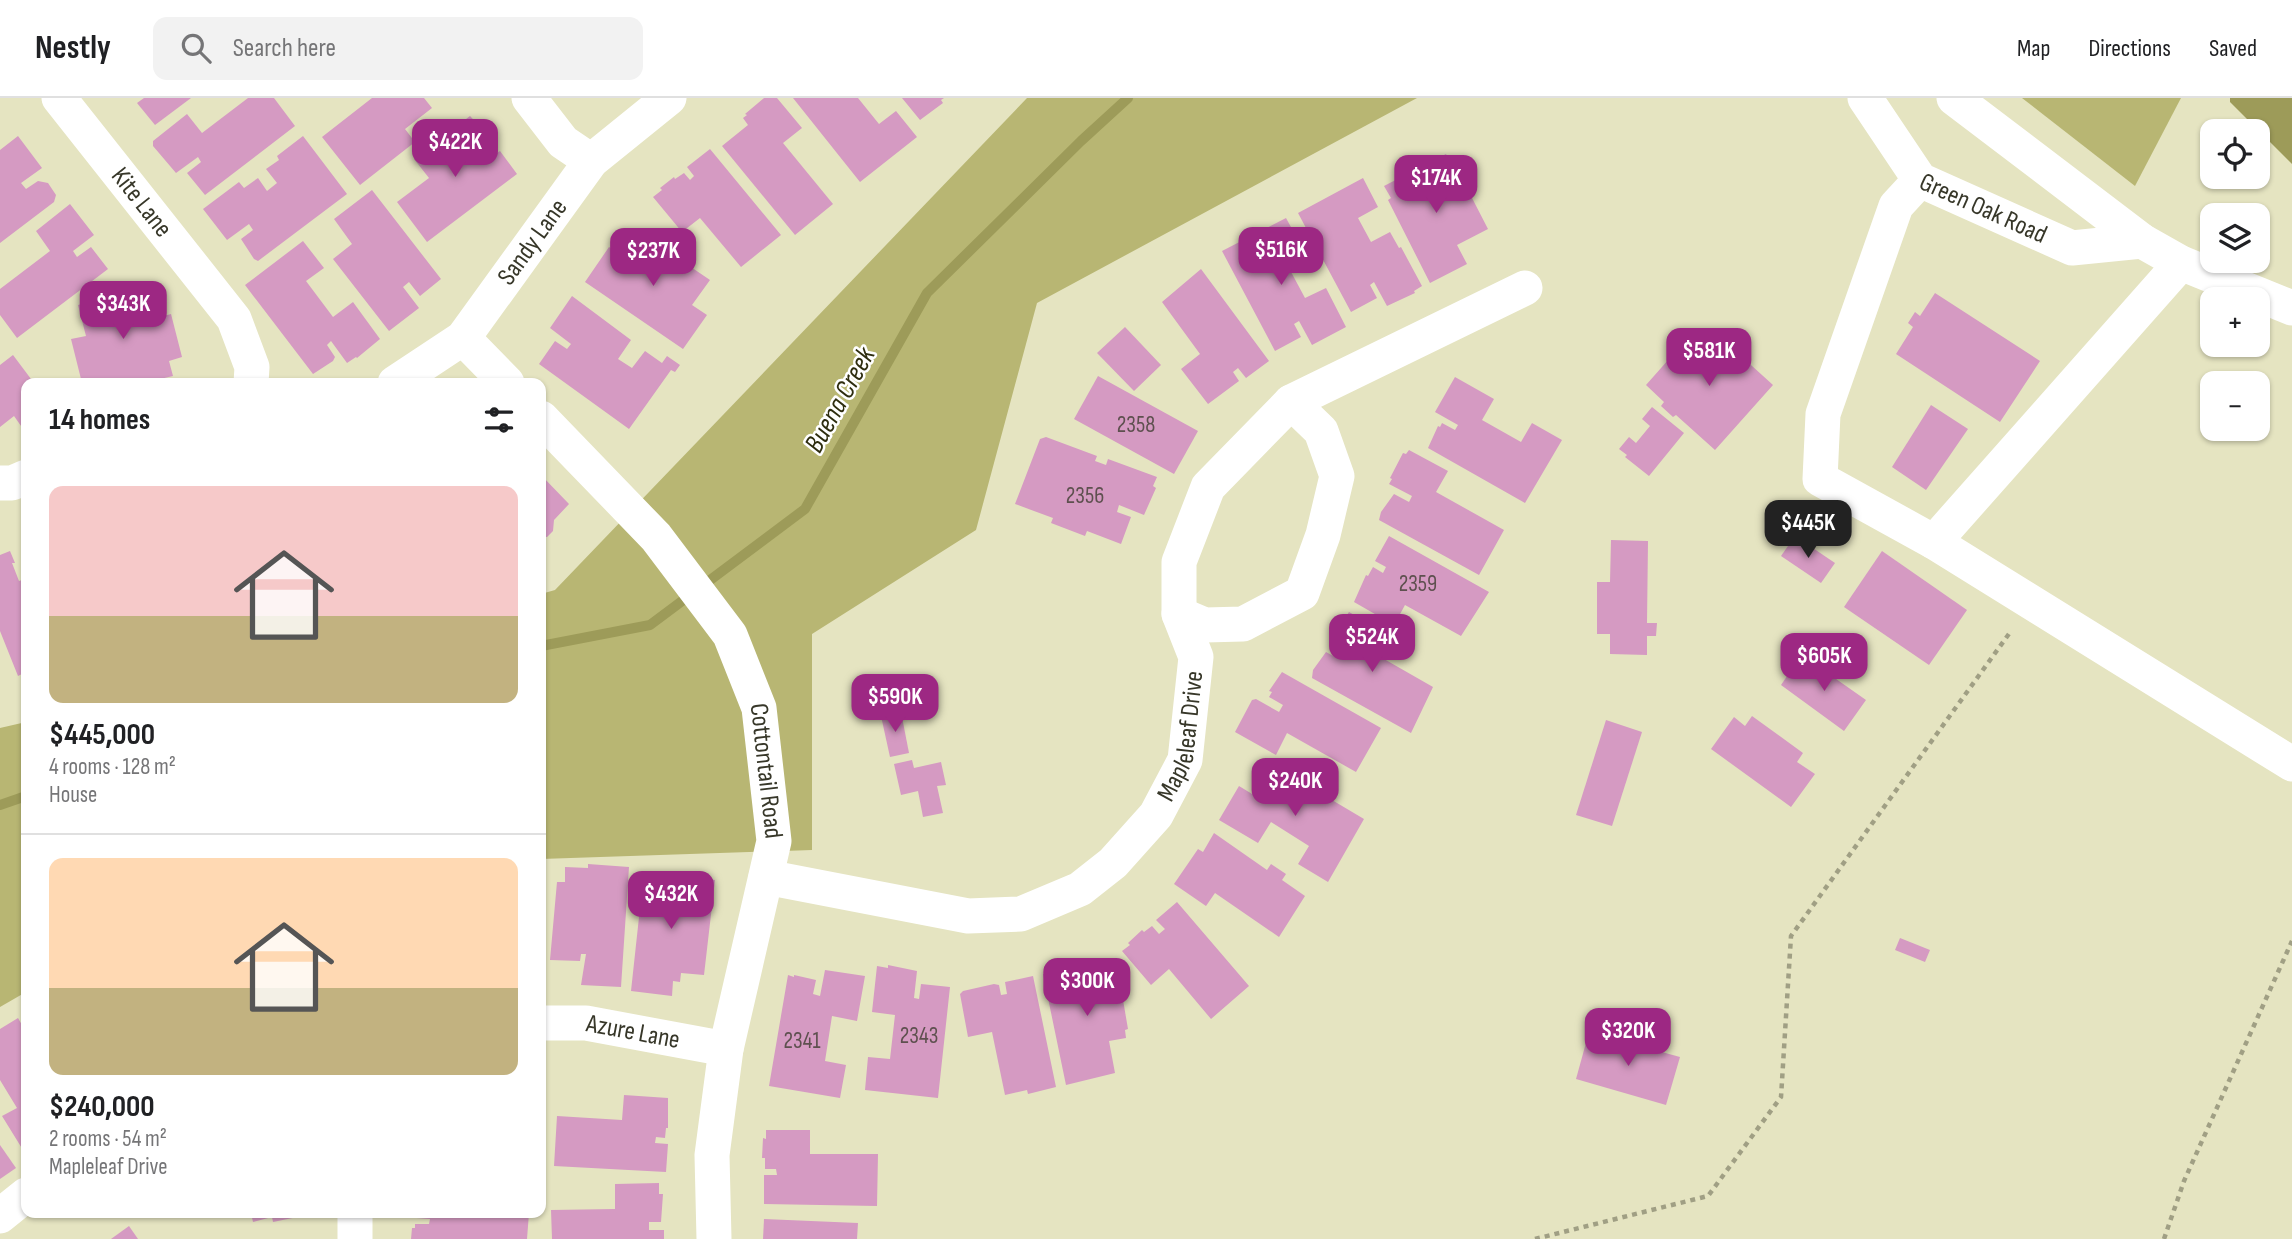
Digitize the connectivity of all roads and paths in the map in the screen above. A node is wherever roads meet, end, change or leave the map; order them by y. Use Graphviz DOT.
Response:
graph roads {
  1 [pos="59,98"];
  2 [pos="529,98"];
  3 [pos="669,98"];
  4 [pos="1865,98"];
  5 [pos="1954,98"];
  6 [pos="591,161"];
  7 [pos="1920,180"];
  8 [pos="2142,241"];
  9 [pos="2181,262"];
  10 [pos="1525,288"];
  11 [pos="2292,309"];
  12 [pos="463,338"];
  13 [pos="251,378"];
  14 [pos="403,378"];
  15 [pos="502,378"];
  16 [pos="1291,402"];
  17 [pos="546,423"];
  18 [pos="21,479"];
  19 [pos="0,483"];
  20 [pos="1934,542"];
  21 [pos="2032,602"];
  22 [pos="1179,614"];
  23 [pos="2292,764"];
  24 [pos="766,877"];
  25 [pos="2292,940"];
  26 [pos="546,1023"];
  27 [pos="726,1049"];
  28 [pos="21,1199"];
  29 [pos="0,1216"];
  30 [pos="355,1218"];
  31 [pos="355,1239"];
  32 [pos="714,1239"];
  33 [pos="1535,1239"];
  34 [pos="2164,1239"];
  1 -- 13 [label="street, Kite Lane"];
  2 -- 6 [label="street"];
  3 -- 6 [label="street, Sandy Lane"];
  4 -- 7 [label="street, Green Oak Road"];
  5 -- 8 [label="street, Green Oak Road"];
  6 -- 12 [label="street, Sandy Lane"];
  7 -- 8 [label="street, Green Oak Road"];
  7 -- 20 [label="street"];
  8 -- 9 [label="street, Green Oak Road"];
  9 -- 11 [label="street, Green Oak Road"];
  9 -- 20 [label="street"];
  10 -- 16 [label="street, Mapleleaf Drive"];
  12 -- 14 [label="street, Sandy Lane"];
  12 -- 15 [label="street"];
  16 -- 22 [label="street, Mapleleaf Drive"];
  16 -- 22 [label="street"];
  17 -- 24 [label="street, Cottontail Road"];
  18 -- 19 [label="street"];
  20 -- 21 [label="street"];
  21 -- 23 [label="street"];
  21 -- 33 [label="path"];
  22 -- 24 [label="street, Mapleleaf Drive"];
  24 -- 27 [label="street, Cottontail Road"];
  25 -- 34 [label="path"];
  26 -- 27 [label="street, Azure Lane"];
  27 -- 32 [label="street, Cottontail Road"];
  28 -- 29 [label="street"];
  30 -- 31 [label="street"];
}
